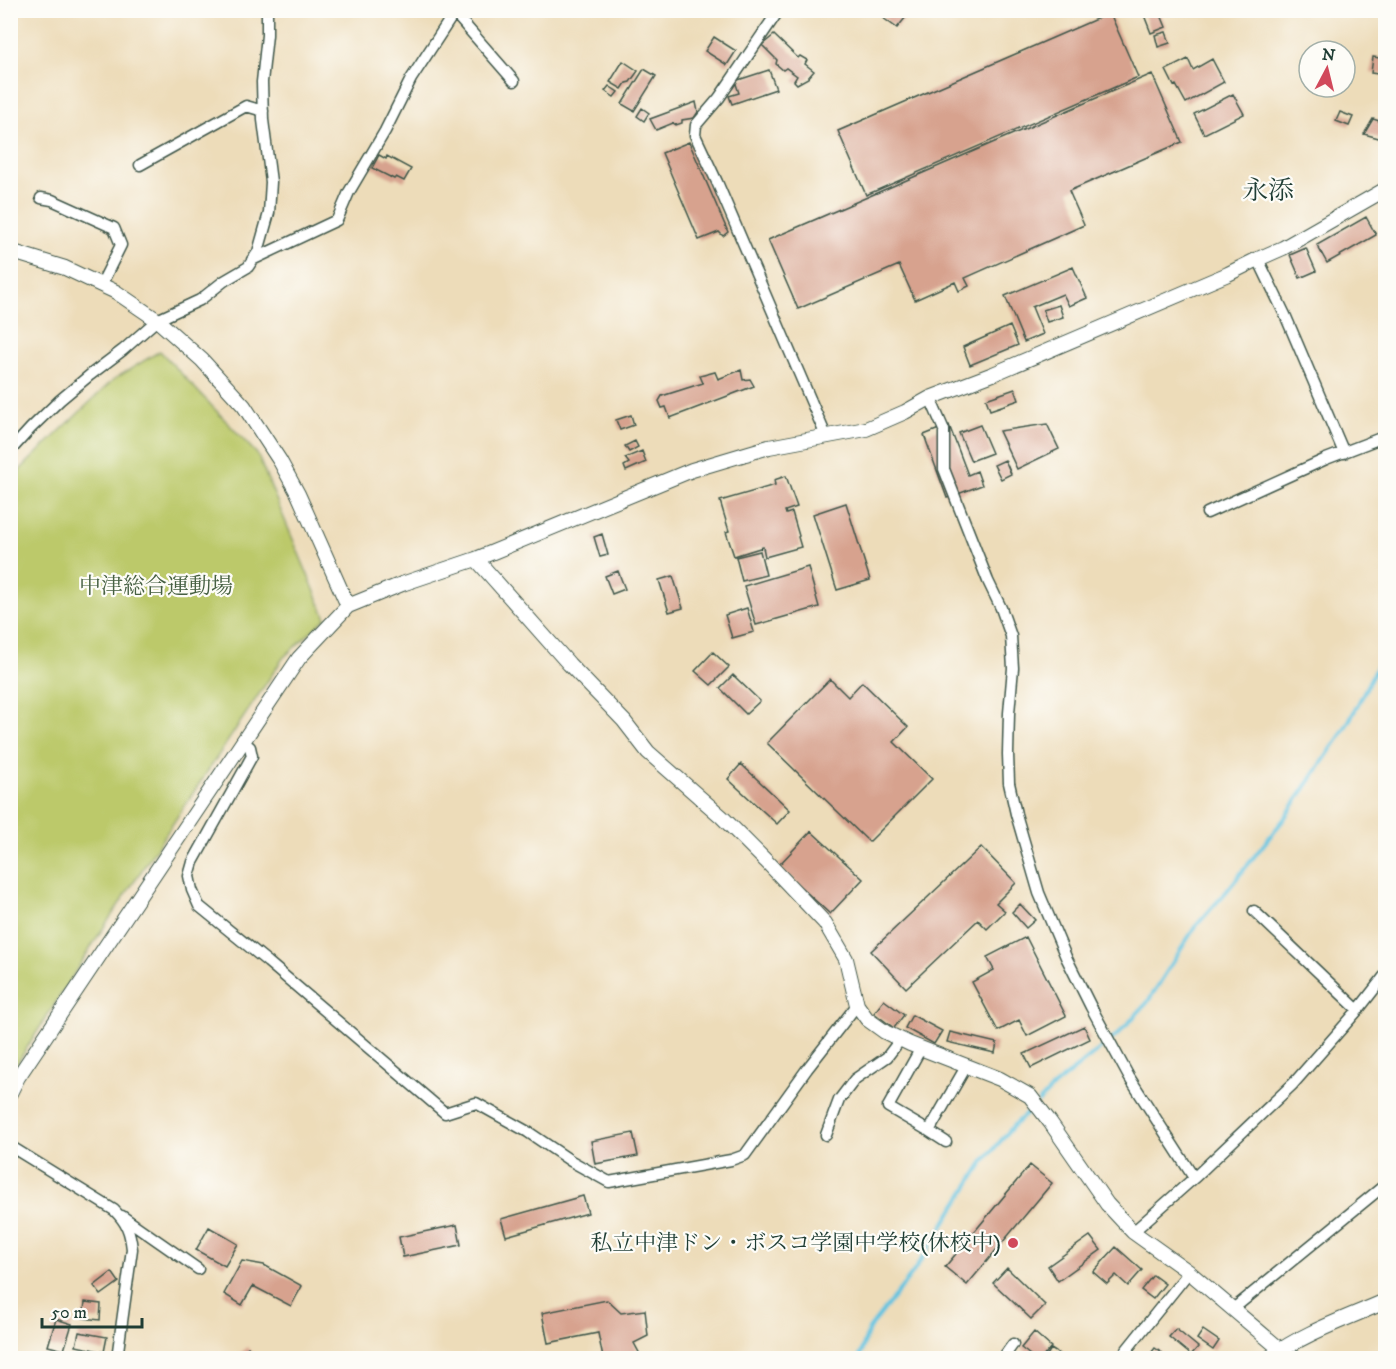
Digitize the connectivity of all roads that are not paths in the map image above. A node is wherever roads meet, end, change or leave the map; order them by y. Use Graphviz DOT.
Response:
graph roads {
  1 [pos="267,10"];
  2 [pos="779,10"];
  3 [pos="454,11"];
  4 [pos="514,81"];
  5 [pos="263,111"];
  6 [pos="140,165"];
  7 [pos="1386,189"];
  8 [pos="41,198"];
  9 [pos="10,251"];
  10 [pos="1258,258"];
  11 [pos="252,260"];
  12 [pos="101,285"];
  13 [pos="157,320"];
  14 [pos="930,398"];
  15 [pos="826,436"];
  16 [pos="1386,436"];
  17 [pos="10,451"];
  18 [pos="1344,453"];
  19 [pos="1208,513"];
  20 [pos="476,560"];
  21 [pos="348,606"];
  22 [pos="242,741"];
  23 [pos="1254,911"];
  24 [pos="1386,974"];
  25 [pos="857,1005"];
  26 [pos="1358,1010"];
  27 [pos="900,1040"];
  28 [pos="921,1048"];
  29 [pos="967,1065"];
  30 [pos="10,1093"];
  31 [pos="929,1131"];
  32 [pos="826,1135"];
  33 [pos="946,1142"];
  34 [pos="10,1146"];
  35 [pos="1194,1178"];
  36 [pos="1386,1184"];
  37 [pos="114,1210"];
  38 [pos="1134,1232"];
  39 [pos="198,1269"];
  40 [pos="1189,1272"];
  41 [pos="1386,1301"];
  42 [pos="1233,1309"];
  43 [pos="1013,1344"];
  44 [pos="1275,1354"];
  45 [pos="117,1359"];
  46 [pos="1003,1359"];
  47 [pos="1120,1359"];
  1 -- 5 [label="street"];
  2 -- 15 [label="street"];
  3 -- 4 [label="street"];
  3 -- 11 [label="street"];
  5 -- 6 [label="street"];
  5 -- 11 [label="street"];
  7 -- 10 [label="street"];
  8 -- 12 [label="street"];
  9 -- 12 [label="street"];
  10 -- 14 [label="street"];
  10 -- 18 [label="street"];
  11 -- 13 [label="street"];
  12 -- 13 [label="street"];
  13 -- 17 [label="street"];
  13 -- 21 [label="street"];
  14 -- 15 [label="street"];
  14 -- 35 [label="street"];
  15 -- 20 [label="street"];
  16 -- 18 [label="street"];
  18 -- 19 [label="street"];
  20 -- 21 [label="street"];
  20 -- 25 [label="street"];
  21 -- 22 [label="street"];
  22 -- 25 [label="street"];
  22 -- 30 [label="street"];
  23 -- 26 [label="street"];
  24 -- 26 [label="street"];
  25 -- 27 [label="street"];
  26 -- 35 [label="street"];
  27 -- 28 [label="street"];
  27 -- 32 [label="street"];
  28 -- 29 [label="street"];
  28 -- 31 [label="street"];
  29 -- 31 [label="street"];
  29 -- 38 [label="street"];
  31 -- 33 [label="street"];
  34 -- 37 [label="street"];
  35 -- 38 [label="street"];
  36 -- 42 [label="street"];
  37 -- 39 [label="street"];
  37 -- 45 [label="street"];
  38 -- 40 [label="street"];
  40 -- 42 [label="street"];
  40 -- 47 [label="street"];
  41 -- 44 [label="main road"];
  42 -- 44 [label="street"];
  43 -- 46 [label="street"];
}
